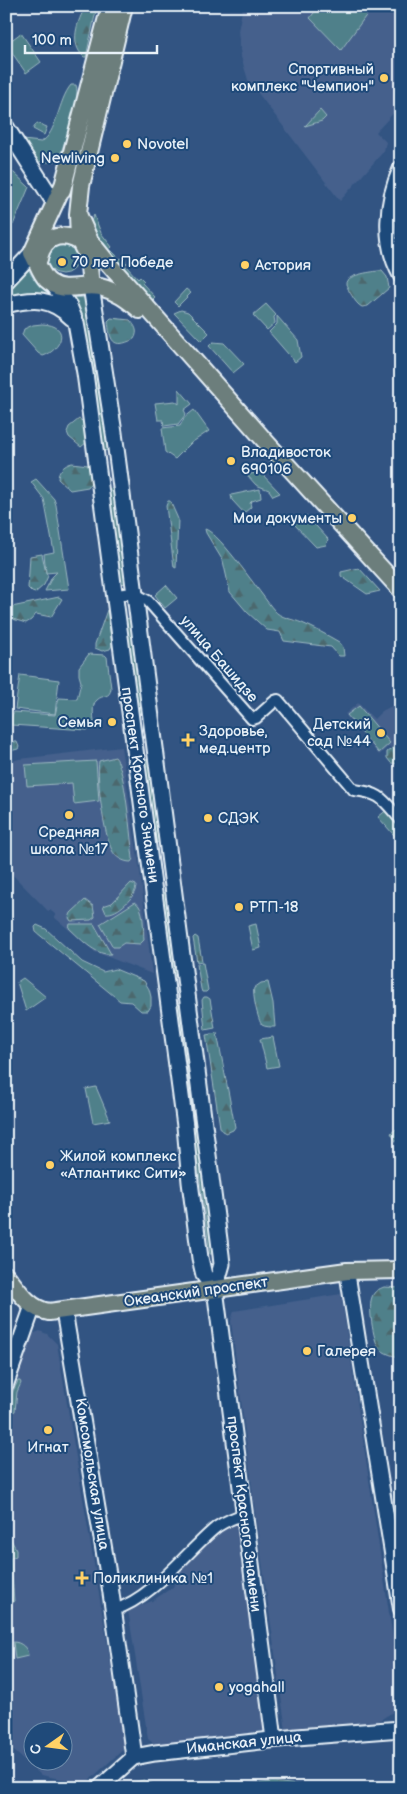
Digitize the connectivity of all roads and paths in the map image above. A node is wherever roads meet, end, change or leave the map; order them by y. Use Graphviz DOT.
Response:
graph roads {
  1 [pos="110,6"];
  2 [pos="124,6"];
  3 [pos="6,126"];
  4 [pos="401,168"];
  5 [pos="65,181"];
  6 [pos="54,202"];
  7 [pos="78,214"];
  8 [pos="79,240"];
  9 [pos="40,251"];
  10 [pos="106,261"];
  11 [pos="90,264"];
  12 [pos="401,276"];
  13 [pos="6,281"];
  14 [pos="60,286"];
  15 [pos="91,286"];
  16 [pos="122,296"];
  17 [pos="6,304"];
  18 [pos="76,323"];
  19 [pos="98,328"];
  20 [pos="166,330"];
  21 [pos="117,462"];
  22 [pos="97,464"];
  23 [pos="401,590"];
  24 [pos="134,593"];
  25 [pos="115,596"];
  26 [pos="401,820"];
  27 [pos="401,1270"];
  28 [pos="347,1271"];
  29 [pos="6,1275"];
  30 [pos="215,1289"];
  31 [pos="32,1306"];
  32 [pos="64,1311"];
  33 [pos="6,1383"];
  34 [pos="244,1514"];
  35 [pos="401,1609"];
  36 [pos="114,1610"];
  37 [pos="401,1729"];
  38 [pos="274,1739"];
  39 [pos="134,1757"];
  40 [pos="99,1788"];
  1 -- 5 [label="main road"];
  2 -- 7 [label="main road"];
  3 -- 6 [label="main road"];
  4 -- 12 [label="street"];
  5 -- 6 [label="main road"];
  5 -- 9 [label="main road"];
  6 -- 9 [label="main road"];
  7 -- 8 [label="main road"];
  7 -- 10 [label="main road"];
  8 -- 9 [label="main road"];
  8 -- 10 [label="main road"];
  8 -- 11 [label="main road"];
  9 -- 13 [label="main road"];
  9 -- 14 [label="main road"];
  10 -- 20 [label="main road"];
  11 -- 14 [label="main road"];
  11 -- 15 [label="main road"];
  14 -- 15 [label="main road"];
  14 -- 18 [label="main road, проспект Красного Знамени"];
  15 -- 16 [label="main road"];
  15 -- 19 [label="main road, проспект Красного Знамени"];
  16 -- 19 [label="main road, проспект Красного Знамени"];
  16 -- 20 [label="main road"];
  17 -- 18 [label="main road"];
  18 -- 22 [label="main road, проспект Красного Знамени"];
  19 -- 21 [label="main road, проспект Красного Знамени"];
  20 -- 23 [label="main road"];
  21 -- 22 [label="main road"];
  21 -- 24 [label="main road, проспект Красного Знамени"];
  22 -- 25 [label="main road, проспект Красного Знамени"];
  24 -- 25 [label="street"];
  24 -- 26 [label="street, улица Башидзе"];
  24 -- 30 [label="main road, проспект Красного Знамени"];
  25 -- 30 [label="main road, проспект Красного Знамени"];
  27 -- 28 [label="main road, Океанский проспект"];
  28 -- 30 [label="main road, Океанский проспект"];
  28 -- 35 [label="street"];
  29 -- 31 [label="main road"];
  30 -- 32 [label="main road, Океанский проспект"];
  30 -- 34 [label="main road, проспект Красного Знамени"];
  31 -- 32 [label="main road, Океанский проспект"];
  31 -- 33 [label="main road"];
  32 -- 36 [label="main road, Комсомольская улица"];
  34 -- 36 [label="street"];
  34 -- 38 [label="main road, проспект Красного Знамени"];
  36 -- 39 [label="main road, Комсомольская улица"];
  37 -- 38 [label="main road, Иманская улица"];
  38 -- 39 [label="main road, Иманская улица"];
  39 -- 40 [label="street"];
}
